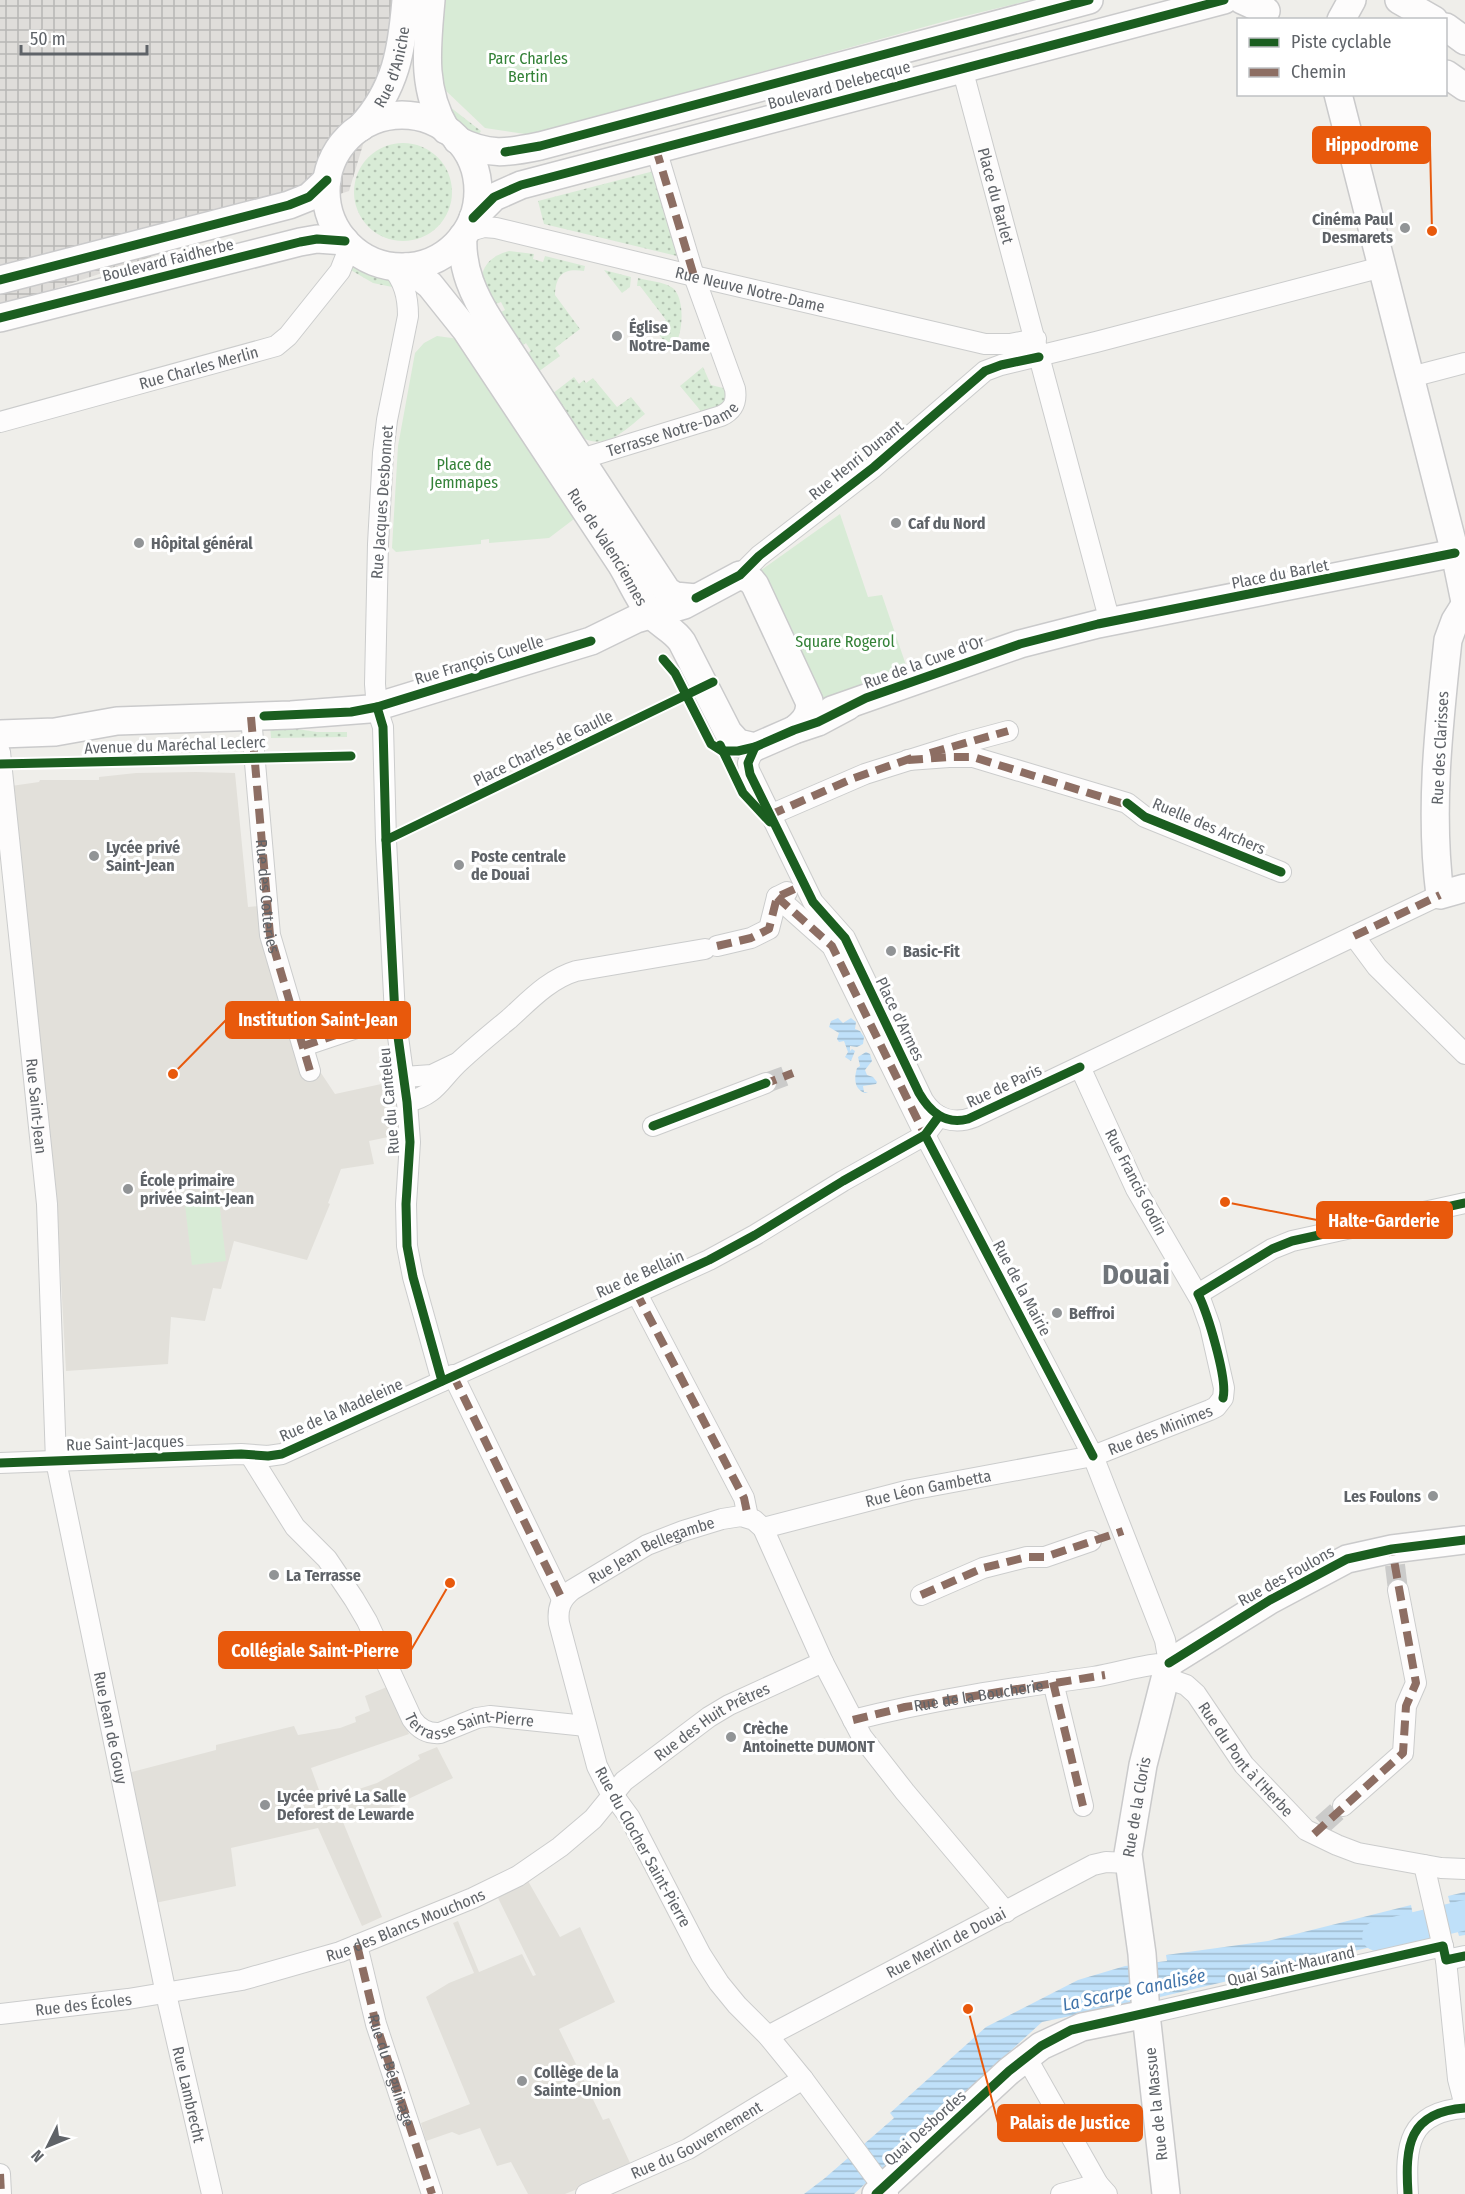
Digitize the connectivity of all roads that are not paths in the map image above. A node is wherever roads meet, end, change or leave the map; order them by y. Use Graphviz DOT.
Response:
graph roads {
  1 [pos="406,0"];
  2 [pos="431,0"];
  3 [pos="1089,0"];
  4 [pos="1224,0"];
  5 [pos="1242,0"];
  6 [pos="1352,0"];
  7 [pos="1399,0"];
  8 [pos="1267,10"];
  9 [pos="1343,18"];
  10 [pos="1430,18"];
  11 [pos="1447,28"];
  12 [pos="1465,41"];
  13 [pos="962,68"];
  14 [pos="1447,75"];
  15 [pos="1465,87"];
  16 [pos="1338,96"];
  17 [pos="362,127"];
  18 [pos="452,135"];
  19 [pos="656,149"];
  20 [pos="327,180"];
  21 [pos="467,229"];
  22 [pos="347,243"];
  23 [pos="399,267"];
  24 [pos="1382,267"];
  25 [pos="694,276"];
  26 [pos="0,280"];
  27 [pos="0,318"];
  28 [pos="1037,348"];
  29 [pos="1465,363"];
  30 [pos="1411,377"];
  31 [pos="0,422"];
  32 [pos="581,459"];
  33 [pos="1455,553"];
  34 [pos="740,575"];
  35 [pos="686,597"];
  36 [pos="1465,604"];
  37 [pos="652,614"];
  38 [pos="1110,622"];
  39 [pos="591,641"];
  40 [pos="693,663"];
  41 [pos="807,697"];
  42 [pos="848,706"];
  43 [pos="377,707"];
  44 [pos="251,717"];
  45 [pos="794,730"];
  46 [pos="1008,731"];
  47 [pos="0,734"];
  48 [pos="755,747"];
  49 [pos="0,752"];
  50 [pos="908,760"];
  51 [pos="774,823"];
  52 [pos="1281,872"];
  53 [pos="797,888"];
  54 [pos="1458,894"];
  55 [pos="777,897"];
  56 [pos="1354,936"];
  57 [pos="396,1015"];
  58 [pos="303,1046"];
  59 [pos="1465,1054"];
  60 [pos="458,1063"];
  61 [pos="1080,1067"];
  62 [pos="310,1071"];
  63 [pos="404,1077"];
  64 [pos="766,1083"];
  65 [pos="407,1102"];
  66 [pos="939,1116"];
  67 [pos="653,1125"];
  68 [pos="925,1135"];
  69 [pos="1465,1203"];
  70 [pos="636,1292"];
  71 [pos="1198,1294"];
  72 [pos="447,1378"];
  73 [pos="250,1455"];
  74 [pos="1093,1456"];
  75 [pos="56,1461"];
  76 [pos="0,1463"];
  77 [pos="756,1523"];
  78 [pos="1106,1536"];
  79 [pos="1465,1540"];
  80 [pos="1398,1590"];
  81 [pos="921,1595"];
  82 [pos="562,1599"];
  83 [pos="823,1662"];
  84 [pos="1168,1671"];
  85 [pos="1053,1682"];
  86 [pos="853,1720"];
  87 [pos="586,1726"];
  88 [pos="612,1794"];
  89 [pos="1083,1806"];
  90 [pos="1343,1806"];
  91 [pos="1128,1863"];
  92 [pos="1424,1865"];
  93 [pos="1465,1869"];
  94 [pos="1006,1912"];
  95 [pos="357,1946"];
  96 [pos="1449,1950"];
  97 [pos="166,1994"];
  98 [pos="1145,2007"];
  99 [pos="0,2014"];
  100 [pos="1458,2014"];
  101 [pos="768,2036"];
  102 [pos="1026,2057"];
  103 [pos="803,2079"];
  104 [pos="1465,2107"];
  105 [pos="0,2174"];
  106 [pos="881,2189"];
  107 [pos="1102,2189"];
  108 [pos="1,2194"];
  109 [pos="212,2194"];
  110 [pos="432,2194"];
  111 [pos="586,2194"];
  112 [pos="1060,2194"];
  113 [pos="1166,2194"];
  114 [pos="1407,2194"];
  1 -- 17 [label="street, Rue d'Aniche"];
  2 -- 18 [label="street, Rue d'Aniche"];
  3 -- 18 [label="street, Boulevard Delebecque"];
  4 -- 13 [label="street, Boulevard Delebecque"];
  5 -- 8 [label="street"];
  6 -- 9 [label="street"];
  7 -- 10 [label="street"];
  11 -- 12 [label="street"];
  13 -- 19 [label="street, Boulevard Delebecque"];
  13 -- 28 [label="street, Place du Barlet"];
  14 -- 15 [label="street"];
  16 -- 24 [label="street"];
  17 -- 18 [label="street"];
  17 -- 20 [label="street"];
  18 -- 21 [label="street"];
  19 -- 21 [label="street, Boulevard Delebecque"];
  19 -- 25 [label="street"];
  20 -- 22 [label="street"];
  20 -- 26 [label="street, Boulevard Faidherbe"];
  21 -- 23 [label="street"];
  21 -- 25 [label="street, Rue Neuve Notre-Dame"];
  21 -- 32 [label="street, Rue de Valenciennes"];
  22 -- 23 [label="street"];
  22 -- 27 [label="street, Boulevard Faidherbe"];
  22 -- 31 [label="street, Rue Charles Merlin"];
  23 -- 37 [label="street, Rue de Valenciennes"];
  23 -- 43 [label="street, Rue Jacques Desbonnet"];
  24 -- 28 [label="street"];
  24 -- 30 [label="street"];
  25 -- 28 [label="street, Rue Neuve Notre-Dame"];
  25 -- 32 [label="street, Terrasse Notre-Dame"];
  28 -- 34 [label="street, Rue Henri Dunant"];
  28 -- 38 [label="street, Place du Barlet"];
  29 -- 30 [label="street"];
  30 -- 33 [label="street"];
  32 -- 35 [label="street, Rue de Valenciennes"];
  33 -- 36 [label="street"];
  33 -- 38 [label="street, Place du Barlet"];
  34 -- 35 [label="street, Rue Henri Dunant"];
  34 -- 41 [label="street"];
  35 -- 37 [label="street, Rue Henri Dunant"];
  36 -- 54 [label="street, Rue des Clarisses"];
  37 -- 39 [label="street, Rue François Cuvelle"];
  37 -- 40 [label="street, Rue de Valenciennes"];
  38 -- 42 [label="street, Rue de la Cuve d'Or"];
  39 -- 40 [label="street"];
  39 -- 43 [label="street, Rue François Cuvelle"];
  40 -- 48 [label="street, Rue de Valenciennes"];
  41 -- 42 [label="street, Rue de la Cuve d'Or"];
  41 -- 45 [label="street"];
  42 -- 45 [label="street, Rue de la Cuve d'Or"];
  43 -- 44 [label="street, Avenue du Maréchal Leclerc"];
  43 -- 57 [label="street, Rue du Canteleu"];
  44 -- 47 [label="street, Avenue du Maréchal Leclerc"];
  44 -- 58 [label="street, Rue des Cotteries"];
  45 -- 48 [label="street, Rue de la Cuve d'Or"];
  46 -- 50 [label="street"];
  48 -- 51 [label="street"];
  49 -- 75 [label="street, Rue Saint-Jean"];
  50 -- 51 [label="street"];
  50 -- 52 [label="street, Ruelle des Archers"];
  51 -- 66 [label="street, Place d'Armes"];
  53 -- 55 [label="street"];
  54 -- 56 [label="street, Rue de Paris"];
  55 -- 60 [label="street"];
  55 -- 68 [label="street, Rue de la Mairie"];
  56 -- 59 [label="street"];
  56 -- 61 [label="street, Rue de Paris"];
  57 -- 58 [label="street"];
  57 -- 63 [label="street, Rue du Canteleu"];
  58 -- 62 [label="street, Rue des Cotteries"];
  60 -- 63 [label="street"];
  60 -- 65 [label="street"];
  61 -- 66 [label="street, Rue de Paris"];
  61 -- 71 [label="street, Rue Francis Godin"];
  63 -- 65 [label="street, Rue du Canteleu"];
  64 -- 67 [label="street"];
  65 -- 72 [label="street, Rue du Canteleu"];
  66 -- 68 [label="street"];
  68 -- 70 [label="street, Rue de Bellain"];
  68 -- 74 [label="street, Rue de la Mairie"];
  69 -- 71 [label="street"];
  70 -- 72 [label="street, Rue de Bellain"];
  70 -- 77 [label="street"];
  71 -- 74 [label="street, Rue des Minimes"];
  72 -- 73 [label="street, Rue de la Madeleine"];
  72 -- 82 [label="street, Rue du Canteleu"];
  73 -- 75 [label="street, Rue Saint-Jacques"];
  73 -- 87 [label="street, Terrasse Saint-Pierre"];
  74 -- 77 [label="street, Rue Léon Gambetta"];
  74 -- 78 [label="street, Rue de la Mairie"];
  75 -- 76 [label="street, Rue Saint-Jacques"];
  75 -- 97 [label="street, Rue Jean de Gouy"];
  77 -- 82 [label="street, Rue Jean Bellegambe"];
  77 -- 83 [label="street"];
  78 -- 81 [label="street"];
  78 -- 84 [label="street, Rue de la Mairie"];
  79 -- 84 [label="street, Rue des Foulons"];
  80 -- 90 [label="street"];
  82 -- 87 [label="street, Rue du Clocher Saint-Pierre"];
  83 -- 86 [label="street"];
  83 -- 88 [label="street, Rue des Huit Prêtres"];
  84 -- 85 [label="street, Rue de la Boucherie"];
  84 -- 91 [label="street, Rue de la Cloris"];
  84 -- 92 [label="street, Rue du Pont à l'Herbe"];
  85 -- 86 [label="street, Rue de la Boucherie"];
  85 -- 89 [label="street"];
  86 -- 94 [label="street"];
  87 -- 88 [label="street, Rue du Clocher Saint-Pierre"];
  88 -- 95 [label="street, Rue des Blancs Mouchons"];
  88 -- 101 [label="street, Rue du Clocher Saint-Pierre"];
  91 -- 94 [label="street, Rue Merlin de Douai"];
  91 -- 98 [label="street, Rue de la Cloris"];
  92 -- 93 [label="street"];
  92 -- 96 [label="street"];
  94 -- 101 [label="street, Rue Merlin de Douai"];
  95 -- 97 [label="street, Rue des Blancs Mouchons"];
  95 -- 110 [label="street, Rue du Béguinage"];
  96 -- 98 [label="street, Quai Saint-Maurand"];
  96 -- 100 [label="street"];
  97 -- 99 [label="street, Rue des Écoles"];
  97 -- 109 [label="street, Rue Lambrecht"];
  98 -- 102 [label="street, Quai Desbordes"];
  98 -- 113 [label="street, Rue de la Massue"];
  100 -- 104 [label="street"];
  101 -- 103 [label="street, Rue du Clocher Saint-Pierre"];
  102 -- 106 [label="street, Quai Desbordes"];
  102 -- 107 [label="street"];
  103 -- 106 [label="street, Rue du Clocher Saint-Pierre"];
  103 -- 111 [label="street, Rue du Gouvernement"];
  104 -- 114 [label="street"];
  105 -- 108 [label="street"];
  107 -- 112 [label="street"];
}
